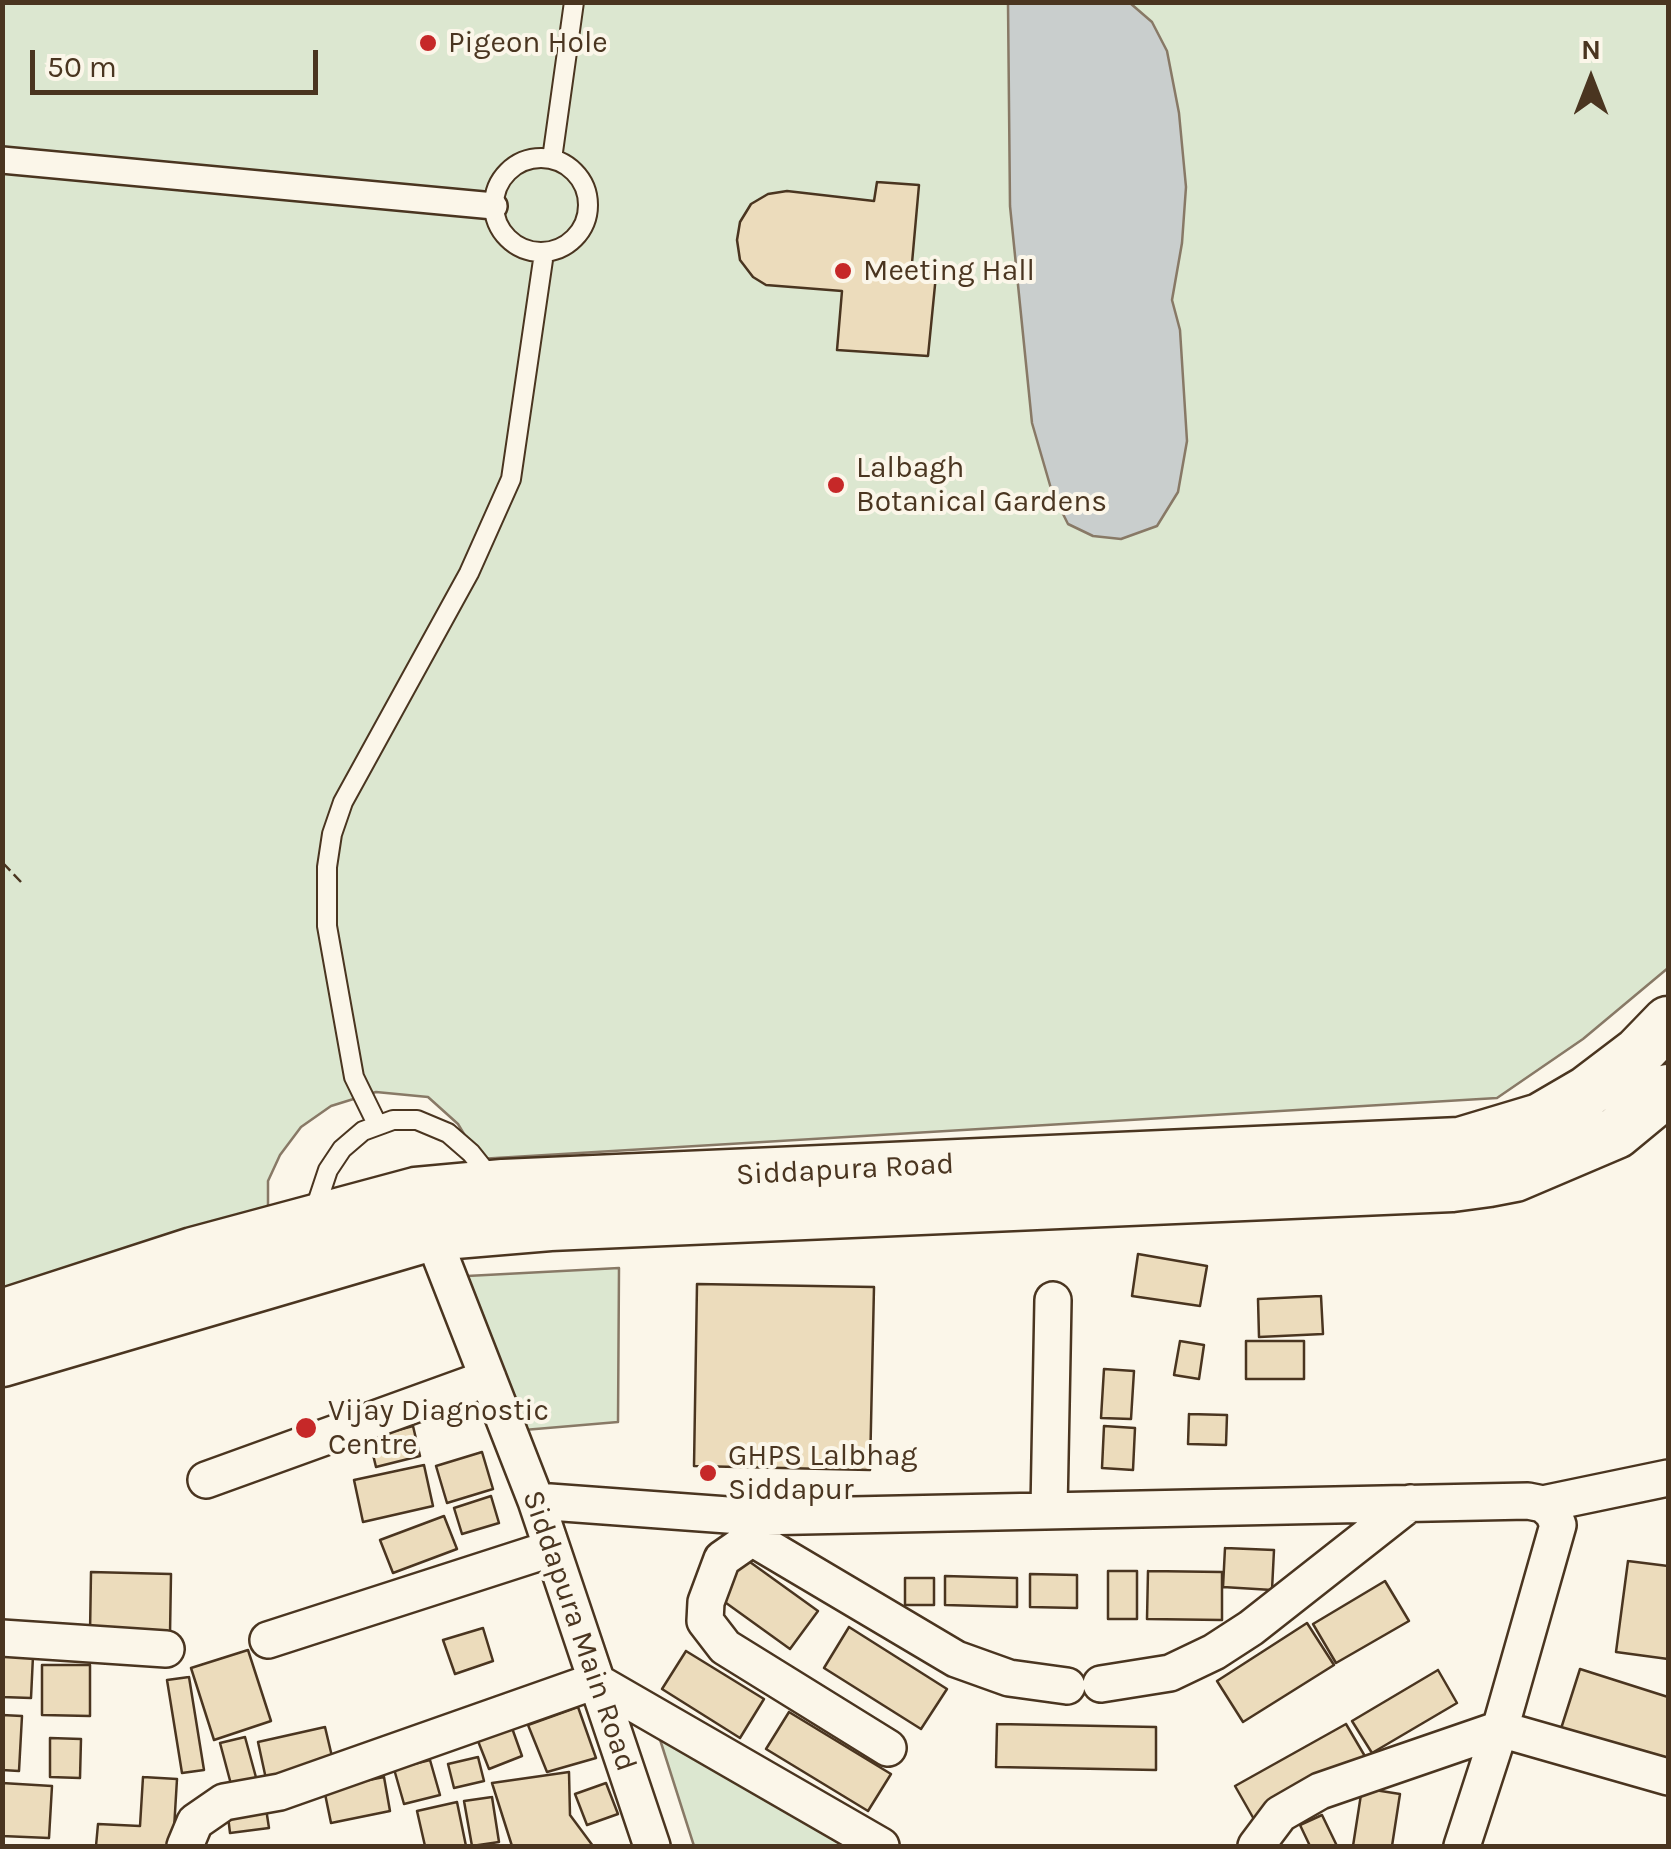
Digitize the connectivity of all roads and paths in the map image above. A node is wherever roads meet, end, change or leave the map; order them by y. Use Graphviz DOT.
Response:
graph roads {
  1 [pos="574,2"];
  2 [pos="2,160"];
  3 [pos="552,160"];
  4 [pos="494,206"];
  5 [pos="544,253"];
  6 [pos="1668,1022"];
  7 [pos="1668,1090"];
  8 [pos="377,1124"];
  9 [pos="498,1186"];
  10 [pos="424,1214"];
  11 [pos="311,1221"];
  12 [pos="1053,1300"];
  13 [pos="2,1315"];
  14 [pos="2,1361"];
  15 [pos="488,1378"];
  16 [pos="1668,1478"];
  17 [pos="206,1480"];
  18 [pos="536,1501"];
  19 [pos="1410,1503"];
  20 [pos="1544,1504"];
  21 [pos="1048,1510"];
  22 [pos="745,1527"];
  23 [pos="550,1549"];
  24 [pos="2,1638"];
  25 [pos="268,1640"];
  26 [pos="166,1649"];
  27 [pos="595,1681"];
  28 [pos="1500,1729"];
  29 [pos="888,1748"];
  30 [pos="1668,1777"];
  31 [pos="184,1846"];
  32 [pos="652,1846"];
  33 [pos="880,1846"];
  34 [pos="1256,1846"];
  35 [pos="1462,1846"];
  1 -- 3 [label="lane"];
  2 -- 4 [label="street"];
  3 -- 4 [label="lane"];
  3 -- 5 [label="lane"];
  4 -- 5 [label="lane"];
  5 -- 8 [label="lane"];
  6 -- 9 [label="main road, Siddapura Road"];
  7 -- 10 [label="main road, Siddapura Road"];
  8 -- 9 [label="lane"];
  8 -- 11 [label="lane"];
  9 -- 10 [label="main road, Siddapura Road"];
  10 -- 11 [label="main road, Siddapura Road"];
  10 -- 14 [label="main road, Siddapura Road"];
  10 -- 15 [label="street, Siddapura Main Road"];
  11 -- 13 [label="main road, Siddapura Road"];
  12 -- 21 [label="street"];
  15 -- 17 [label="street"];
  15 -- 18 [label="street, Siddapura Main Road"];
  16 -- 20 [label="street"];
  18 -- 22 [label="street"];
  18 -- 23 [label="street, Siddapura Main Road"];
  19 -- 20 [label="street"];
  19 -- 21 [label="street"];
  19 -- 22 [label="street"];
  20 -- 28 [label="street"];
  21 -- 22 [label="street"];
  22 -- 29 [label="street"];
  23 -- 25 [label="street"];
  23 -- 27 [label="street, Siddapura Main Road"];
  24 -- 26 [label="street"];
  27 -- 31 [label="street"];
  27 -- 32 [label="street, Siddapura Main Road"];
  27 -- 33 [label="street"];
  28 -- 30 [label="street"];
  28 -- 34 [label="street"];
  28 -- 35 [label="street"];
}
